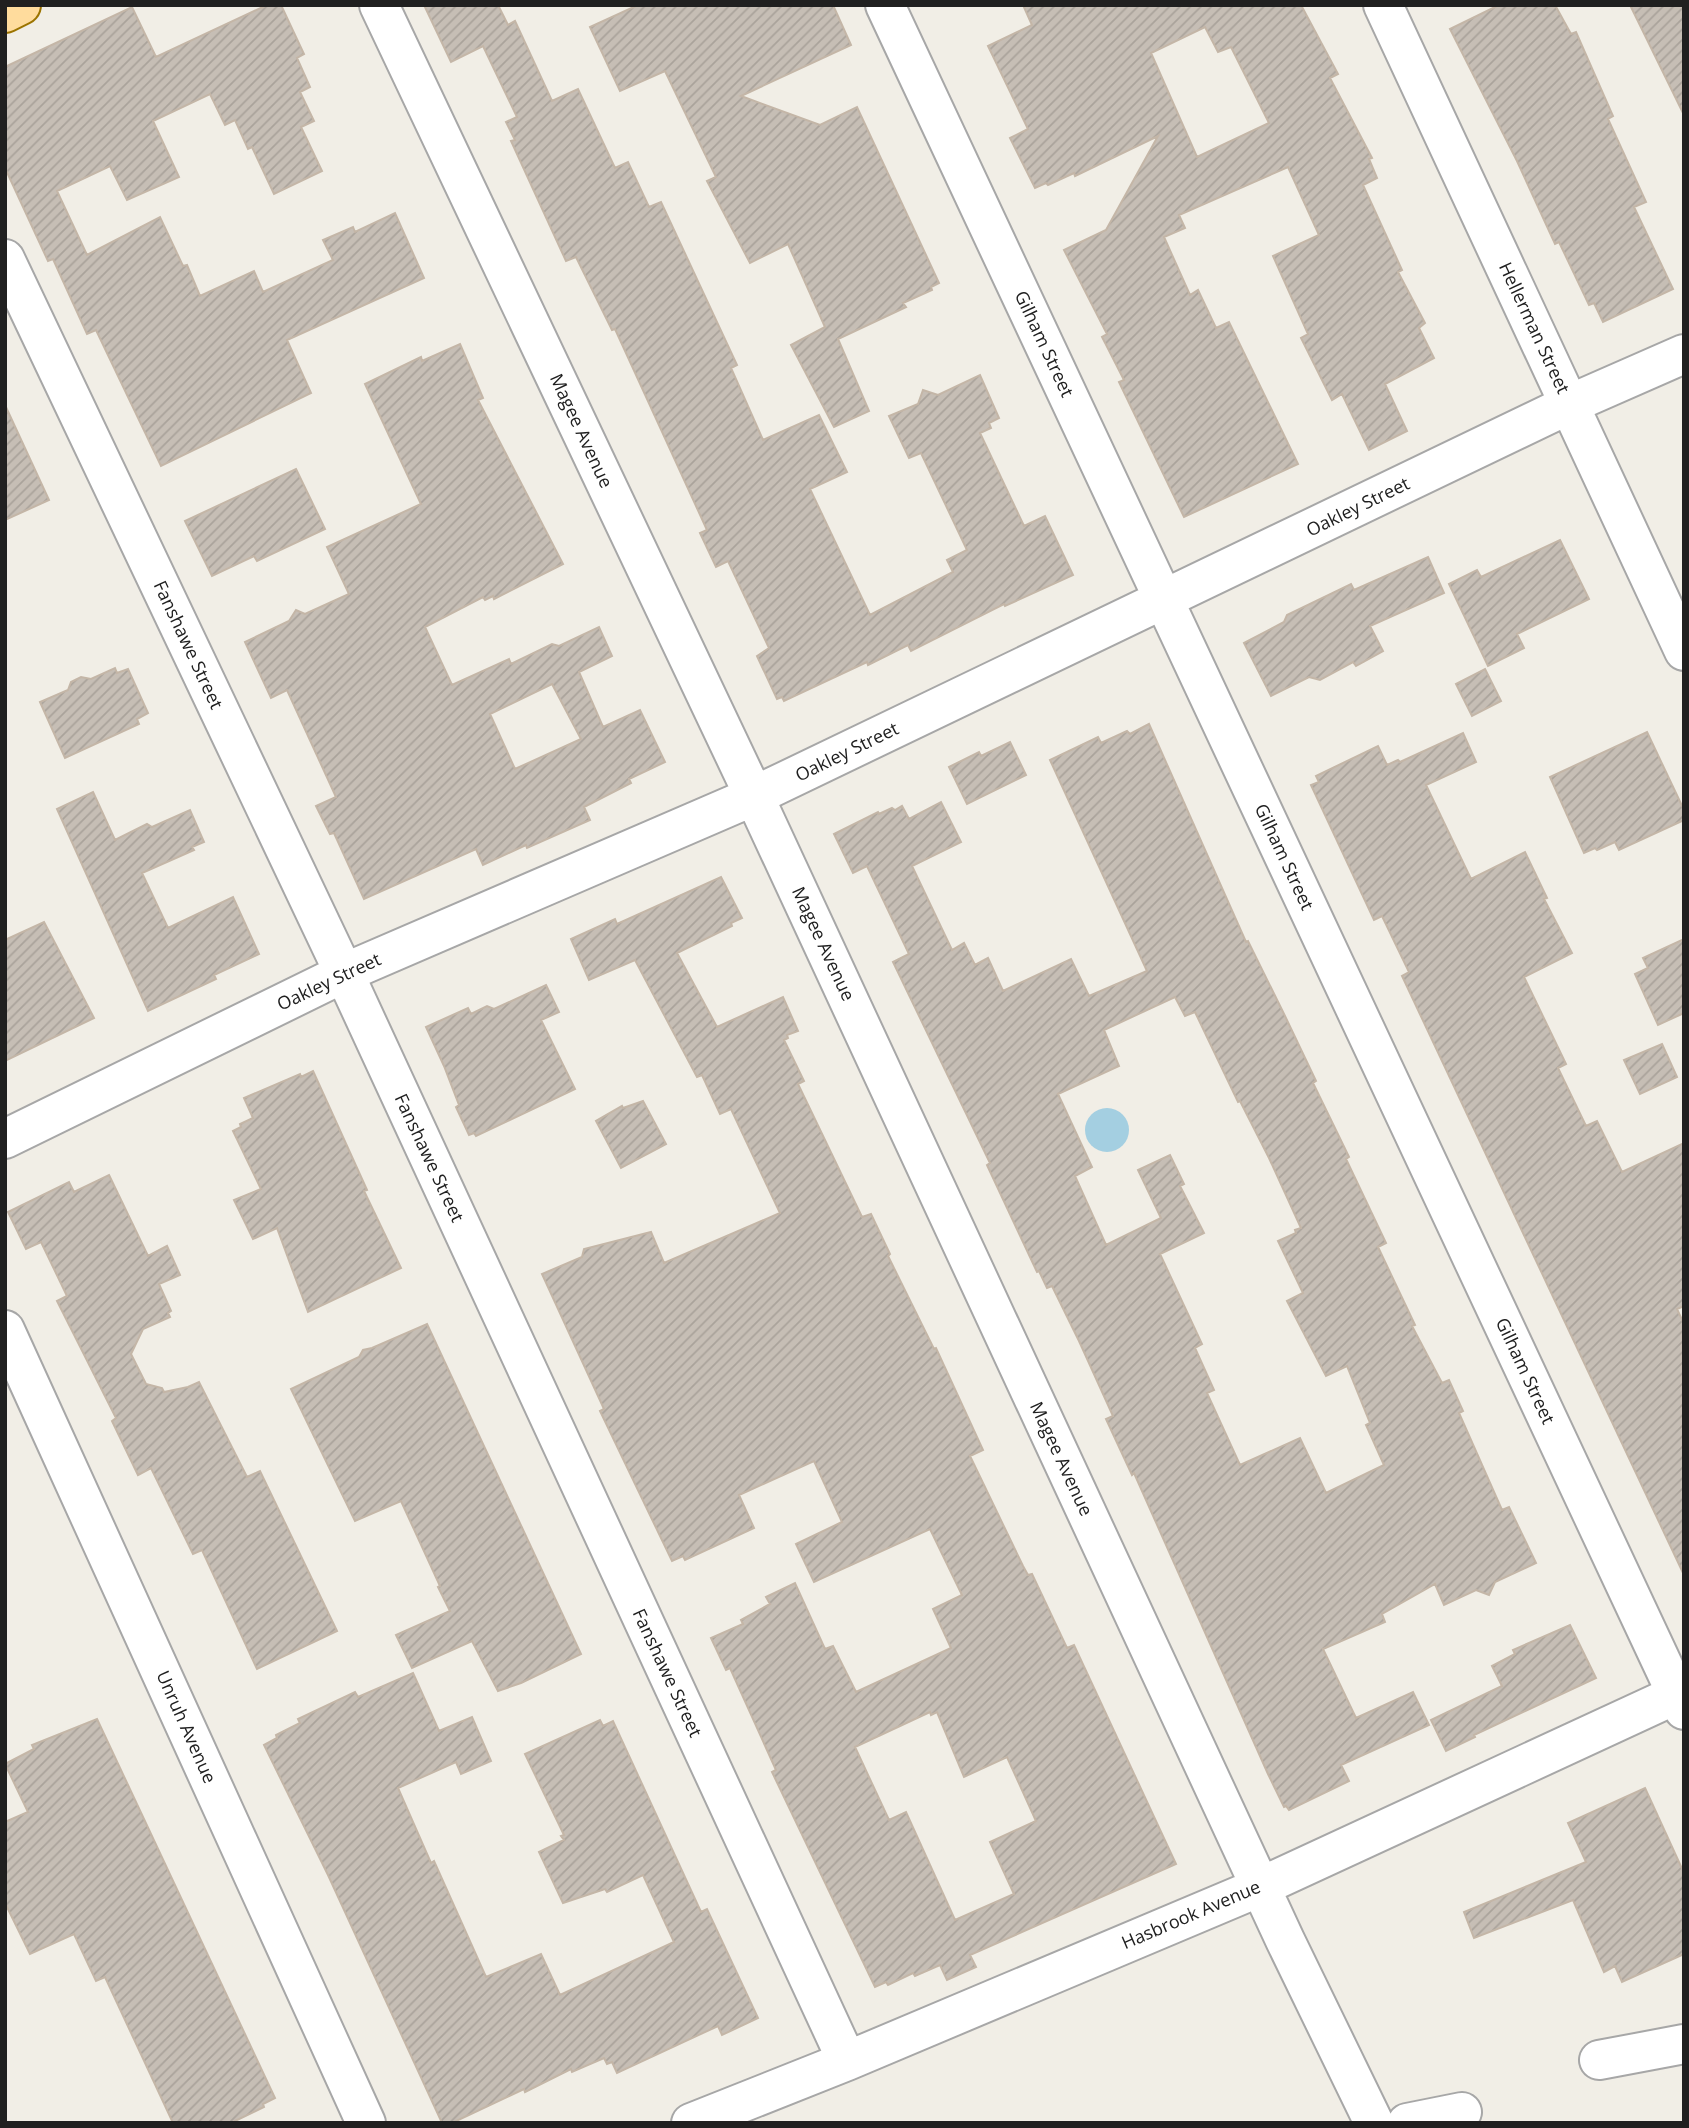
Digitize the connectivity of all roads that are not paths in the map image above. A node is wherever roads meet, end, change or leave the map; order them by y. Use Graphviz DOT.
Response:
graph roads {
  1 [pos="21,5"];
  2 [pos="379,5"];
  3 [pos="885,5"];
  4 [pos="1383,5"];
  5 [pos="5,13"];
  6 [pos="5,259"];
  7 [pos="1684,354"];
  8 [pos="1570,404"];
  9 [pos="1164,600"];
  10 [pos="1684,651"];
  11 [pos="754,796"];
  12 [pos="344,973"];
  13 [pos="5,1139"];
  14 [pos="5,1330"];
  15 [pos="1681,1698"];
  16 [pos="1260,1887"];
  17 [pos="1684,2044"];
  18 [pos="1599,2060"];
  19 [pos="847,2061"];
  20 [pos="1462,2112"];
  21 [pos="366,2123"];
  22 [pos="691,2123"];
  23 [pos="1374,2123"];
  24 [pos="1407,2123"];
  1 -- 5 [label="main road"];
  2 -- 11 [label="street, Magee Avenue"];
  3 -- 9 [label="street, Gilham Street"];
  4 -- 8 [label="street, Hellerman Street"];
  6 -- 12 [label="street, Fanshawe Street"];
  7 -- 8 [label="street, Oakley Street"];
  8 -- 9 [label="street, Oakley Street"];
  8 -- 10 [label="street, Hellerman Street"];
  9 -- 11 [label="street, Oakley Street"];
  9 -- 15 [label="street, Gilham Street"];
  11 -- 12 [label="street, Oakley Street"];
  11 -- 16 [label="street, Magee Avenue"];
  12 -- 13 [label="street, Oakley Street"];
  12 -- 19 [label="street, Fanshawe Street"];
  14 -- 21 [label="street, Unruh Avenue"];
  15 -- 16 [label="street, Hasbrook Avenue"];
  16 -- 19 [label="street, Hasbrook Avenue"];
  16 -- 23 [label="street, Magee Avenue"];
  17 -- 18 [label="street"];
  19 -- 22 [label="street, Hasbrook Avenue"];
  20 -- 24 [label="street"];
}
